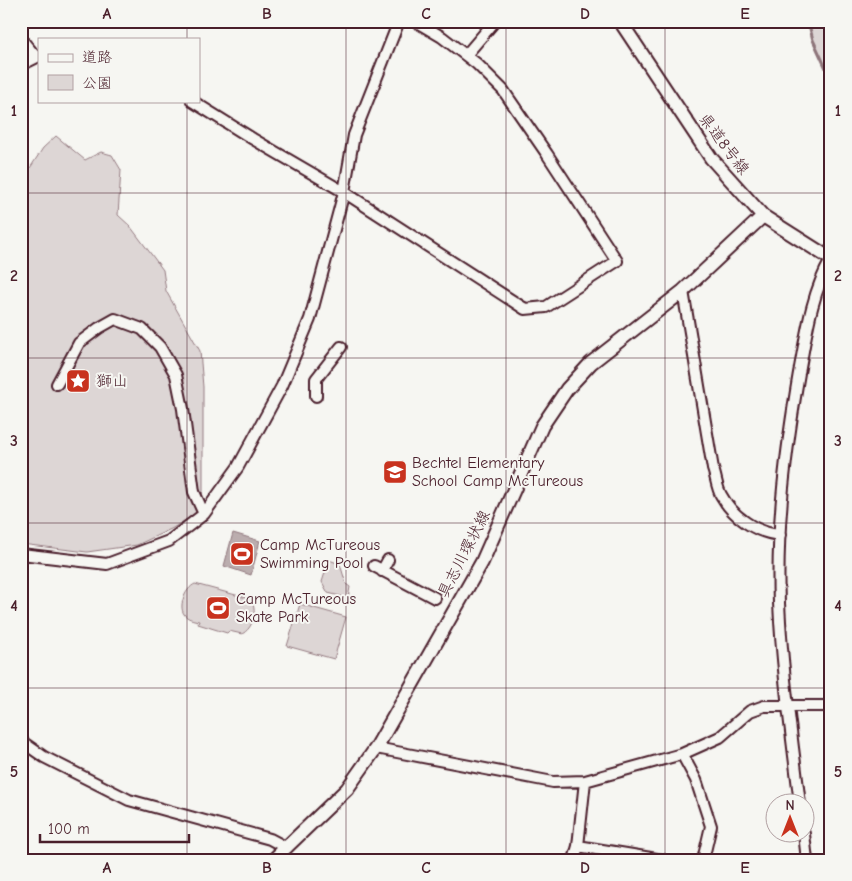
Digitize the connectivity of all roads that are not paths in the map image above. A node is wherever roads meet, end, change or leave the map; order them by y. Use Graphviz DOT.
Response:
graph roads {
  1 [pos="399,21"];
  2 [pos="415,21"];
  3 [pos="495,21"];
  4 [pos="620,21"];
  5 [pos="21,39"];
  6 [pos="466,55"];
  7 [pos="37,57"];
  8 [pos="21,65"];
  9 [pos="194,102"];
  10 [pos="344,192"];
  11 [pos="763,216"];
  12 [pos="831,260"];
  13 [pos="683,291"];
  14 [pos="341,347"];
  15 [pos="57,384"];
  16 [pos="316,396"];
  17 [pos="204,514"];
  18 [pos="780,536"];
  19 [pos="21,554"];
  20 [pos="388,560"];
  21 [pos="435,598"];
  22 [pos="788,706"];
  23 [pos="831,706"];
  24 [pos="21,741"];
  25 [pos="376,748"];
  26 [pos="682,754"];
  27 [pos="585,780"];
  28 [pos="799,794"];
  29 [pos="805,844"];
  30 [pos="578,846"];
  31 [pos="287,848"];
  32 [pos="273,860"];
  33 [pos="574,860"];
  34 [pos="664,860"];
  35 [pos="703,860"];
  36 [pos="807,860"];
  1 -- 10 [label="street"];
  2 -- 6 [label="street"];
  3 -- 6 [label="street"];
  4 -- 11 [label="main road, 県道8号線"];
  5 -- 7 [label="street"];
  6 -- 10 [label="street"];
  7 -- 8 [label="street"];
  9 -- 10 [label="street"];
  10 -- 17 [label="street"];
  11 -- 12 [label="main road, 県道8号線"];
  11 -- 13 [label="main road, 具志川環状線"];
  12 -- 18 [label="street"];
  13 -- 18 [label="street"];
  13 -- 25 [label="main road, 具志川環状線"];
  14 -- 16 [label="street"];
  15 -- 17 [label="street"];
  17 -- 19 [label="street"];
  18 -- 22 [label="street"];
  20 -- 21 [label="street"];
  22 -- 23 [label="street"];
  22 -- 26 [label="street"];
  22 -- 28 [label="street"];
  24 -- 31 [label="street"];
  25 -- 27 [label="street"];
  25 -- 31 [label="main road, 具志川環状線"];
  26 -- 27 [label="street"];
  26 -- 35 [label="street"];
  27 -- 30 [label="street"];
  29 -- 36 [label="street"];
  30 -- 33 [label="street"];
  30 -- 34 [label="street"];
  31 -- 32 [label="main road, 具志川環状線"];
}
